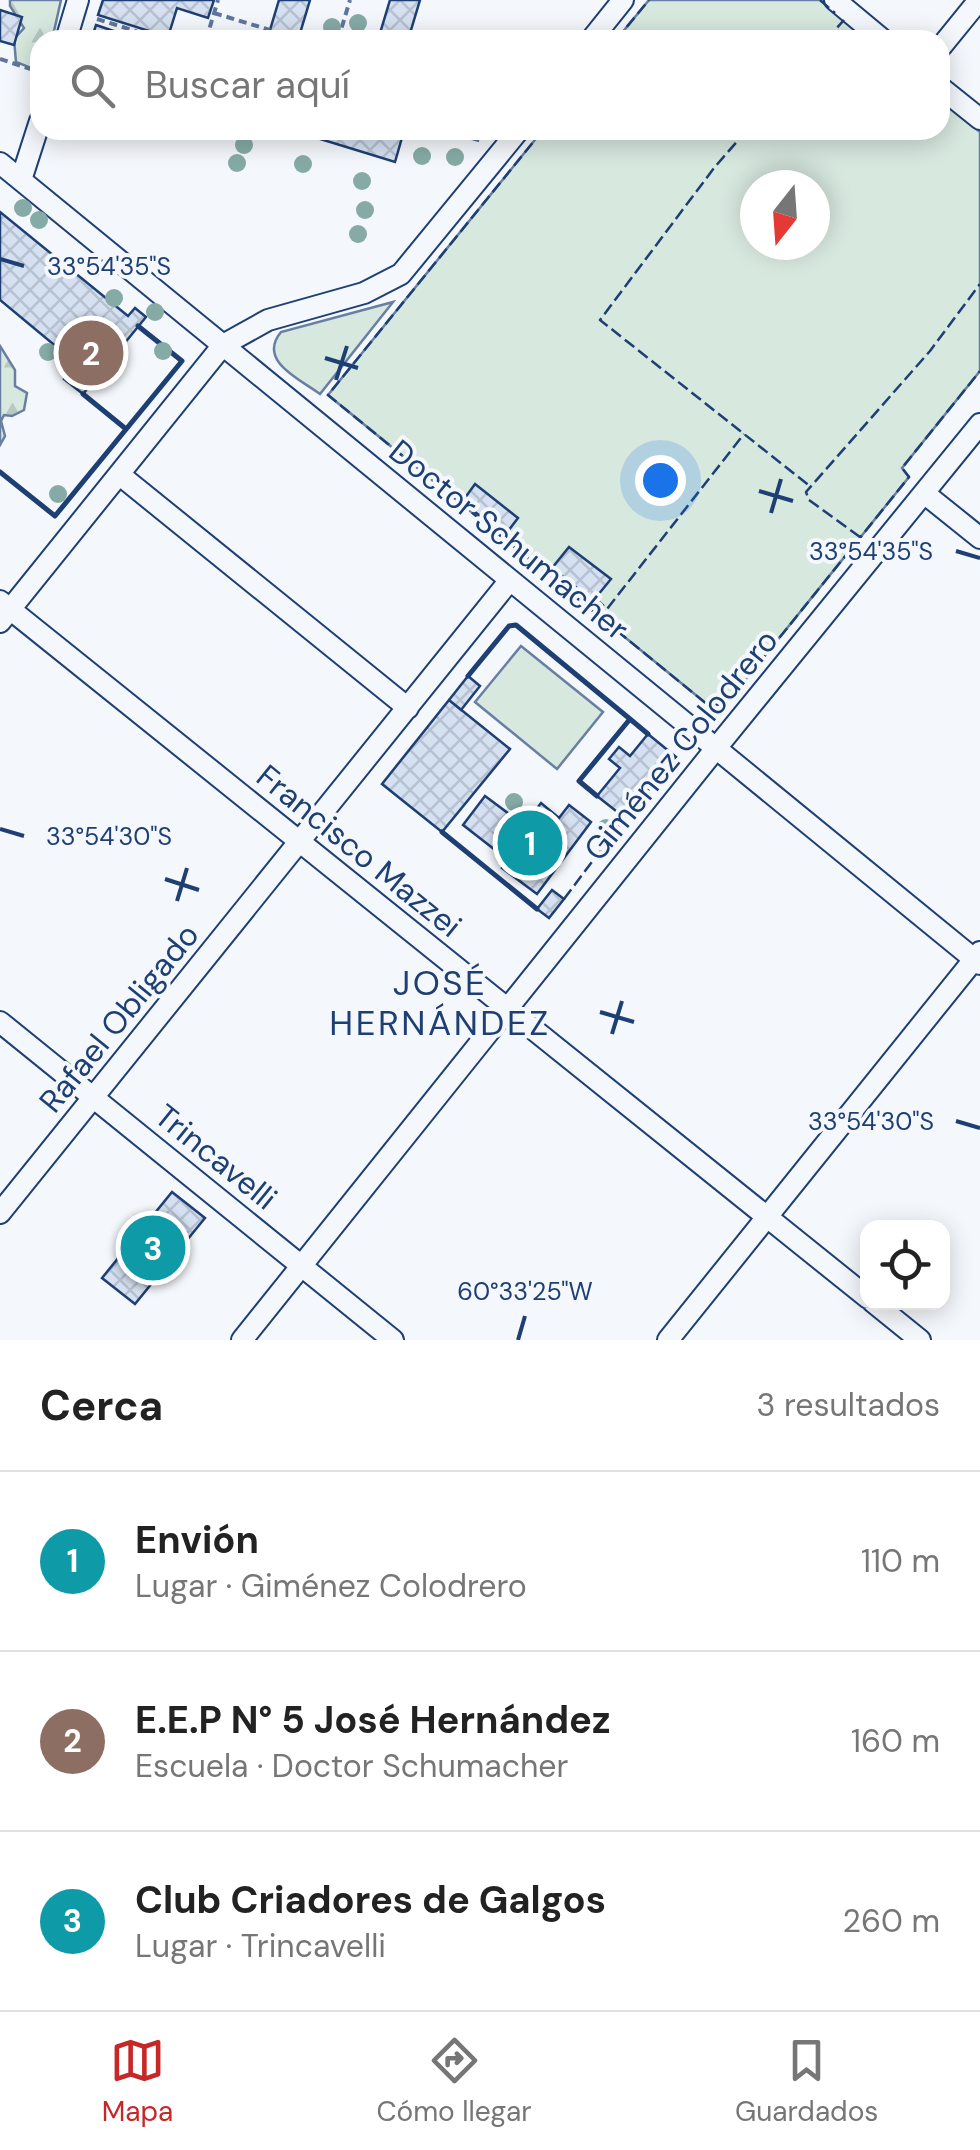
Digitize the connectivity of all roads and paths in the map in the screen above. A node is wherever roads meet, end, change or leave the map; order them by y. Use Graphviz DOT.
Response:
graph roads {
  1 [pos="218,0"];
  2 [pos="350,0"];
  3 [pos="623,0"];
  4 [pos="835,0"];
  5 [pos="980,0"];
  6 [pos="76,6"];
  7 [pos="214,13"];
  8 [pos="69,30"];
  9 [pos="138,30"];
  10 [pos="209,30"];
  11 [pos="270,30"];
  12 [pos="341,30"];
  13 [pos="599,30"];
  14 [pos="871,30"];
  15 [pos="950,36"];
  16 [pos="0,60"];
  17 [pos="30,69"];
  18 [pos="950,95"];
  19 [pos="980,120"];
  20 [pos="34,140"];
  21 [pos="479,140"];
  22 [pos="511,140"];
  23 [pos="504,148"];
  24 [pos="0,163"];
  25 [pos="22,180"];
  26 [pos="223,344"];
  27 [pos="980,424"];
  28 [pos="120,475"];
  29 [pos="924,493"];
  30 [pos="980,538"];
  31 [pos="510,580"];
  32 [pos="3,611"];
  33 [pos="408,708"];
  34 [pos="717,747"];
  35 [pos="300,842"];
  36 [pos="978,958"];
  37 [pos="507,1008"];
  38 [pos="0,1022"];
  39 [pos="94,1097"];
  40 [pos="0,1213"];
  41 [pos="766,1218"];
  42 [pos="301,1266"];
  43 [pos="860,1292"];
  44 [pos="882,1310"];
  45 [pos="242,1340"];
  46 [pos="392,1340"];
  47 [pos="668,1340"];
  48 [pos="920,1340"];
  1 -- 7 [label="path"];
  2 -- 12 [label="path"];
  3 -- 13 [label="street"];
  4 -- 14 [label="street"];
  5 -- 15 [label="street"];
  6 -- 8 [label="street"];
  6 -- 9 [label="path"];
  7 -- 10 [label="path"];
  7 -- 11 [label="path"];
  16 -- 17 [label="path"];
  18 -- 19 [label="street"];
  20 -- 25 [label="street"];
  21 -- 23 [label="path"];
  22 -- 23 [label="street"];
  23 -- 26 [label="street"];
  24 -- 25 [label="street, Doctor Schumacher"];
  25 -- 26 [label="street, Doctor Schumacher"];
  26 -- 28 [label="street"];
  26 -- 31 [label="street, Doctor Schumacher"];
  27 -- 29 [label="street, Giménez Colodrero"];
  28 -- 32 [label="street"];
  28 -- 33 [label="street"];
  29 -- 30 [label="street"];
  29 -- 34 [label="street, Giménez Colodrero"];
  31 -- 33 [label="street, Rafael Obligado"];
  31 -- 34 [label="street, Doctor Schumacher"];
  32 -- 35 [label="street, Francisco Mazzei"];
  33 -- 35 [label="street, Rafael Obligado"];
  34 -- 36 [label="street, Doctor Schumacher"];
  34 -- 37 [label="street, Giménez Colodrero"];
  35 -- 37 [label="street, Francisco Mazzei"];
  35 -- 39 [label="street, Rafael Obligado"];
  36 -- 41 [label="street"];
  37 -- 41 [label="street, Francisco Mazzei"];
  37 -- 42 [label="street, Giménez Colodrero"];
  38 -- 39 [label="street, Trincavelli"];
  39 -- 40 [label="street, Rafael Obligado"];
  39 -- 42 [label="street, Trincavelli"];
  41 -- 43 [label="street, Francisco Mazzei"];
  41 -- 47 [label="street"];
  42 -- 45 [label="street, Giménez Colodrero"];
  42 -- 46 [label="street, Trincavelli"];
  44 -- 48 [label="street, Francisco Mazzei"];
}
